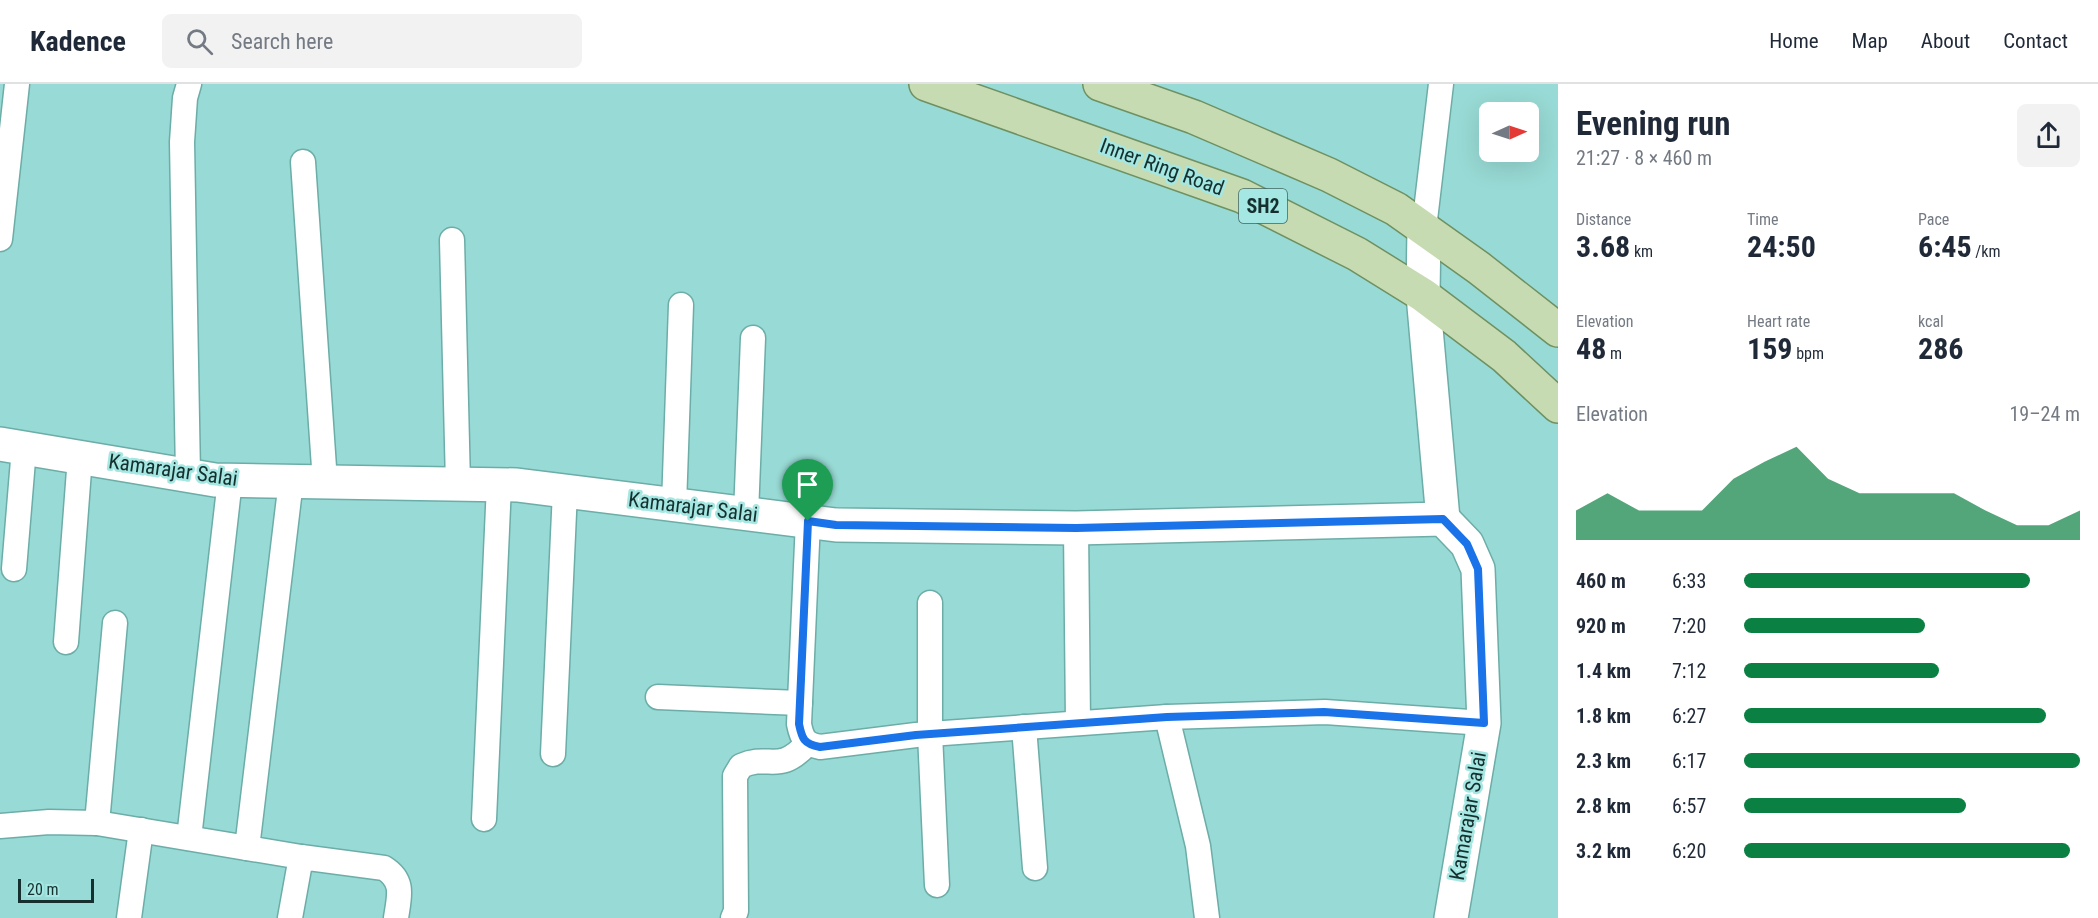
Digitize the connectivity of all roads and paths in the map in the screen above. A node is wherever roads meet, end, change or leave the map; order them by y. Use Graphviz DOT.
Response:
graph roads {
  1 [pos="17,84"];
  2 [pos="189,84"];
  3 [pos="926,84"];
  4 [pos="1100,84"];
  5 [pos="1441,84"];
  6 [pos="303,162"];
  7 [pos="1424,228"];
  8 [pos="0,239"];
  9 [pos="452,240"];
  10 [pos="1423,296"];
  11 [pos="681,305"];
  12 [pos="1558,330"];
  13 [pos="753,338"];
  14 [pos="1558,406"];
  15 [pos="12,446"];
  16 [pos="80,457"];
  17 [pos="188,475"];
  18 [pos="230,480"];
  19 [pos="291,481"];
  20 [pos="325,482"];
  21 [pos="459,484"];
  22 [pos="499,485"];
  23 [pos="565,491"];
  24 [pos="674,505"];
  25 [pos="746,514"];
  26 [pos="1443,519"];
  27 [pos="808,521"];
  28 [pos="1076,528"];
  29 [pos="14,569"];
  30 [pos="930,603"];
  31 [pos="115,623"];
  32 [pos="66,642"];
  33 [pos="658,697"];
  34 [pos="800,703"];
  35 [pos="1167,717"];
  36 [pos="1078,723"];
  37 [pos="1484,723"];
  38 [pos="1024,727"];
  39 [pos="930,734"];
  40 [pos="807,744"];
  41 [pos="553,754"];
  42 [pos="484,819"];
  43 [pos="97,823"];
  44 [pos="0,826"];
  45 [pos="141,830"];
  46 [pos="189,838"];
  47 [pos="247,848"];
  48 [pos="301,857"];
  49 [pos="1035,868"];
  50 [pos="937,885"];
  51 [pos="129,918"];
  52 [pos="290,918"];
  53 [pos="396,918"];
  54 [pos="733,918"];
  55 [pos="1207,918"];
  56 [pos="1450,918"];
  1 -- 8 [label="street"];
  2 -- 17 [label="street"];
  3 -- 10 [label="main road, Inner Ring Road / SH2"];
  4 -- 7 [label="main road, SH2"];
  5 -- 7 [label="street"];
  6 -- 20 [label="street"];
  7 -- 10 [label="main road"];
  7 -- 12 [label="main road, SH2"];
  9 -- 21 [label="street"];
  10 -- 14 [label="main road, Inner Ring Road / SH2"];
  10 -- 26 [label="main road"];
  11 -- 24 [label="street"];
  13 -- 25 [label="street"];
  15 -- 16 [label="main road, Kamarajar Salai"];
  15 -- 29 [label="street"];
  16 -- 17 [label="main road, Kamarajar Salai"];
  16 -- 32 [label="street"];
  17 -- 18 [label="main road, Kamarajar Salai"];
  18 -- 19 [label="main road, Kamarajar Salai"];
  18 -- 46 [label="street"];
  19 -- 20 [label="main road, Kamarajar Salai"];
  19 -- 47 [label="street"];
  20 -- 21 [label="main road, Kamarajar Salai"];
  21 -- 22 [label="main road, Kamarajar Salai"];
  22 -- 23 [label="main road, Kamarajar Salai"];
  22 -- 42 [label="street"];
  23 -- 24 [label="main road, Kamarajar Salai"];
  23 -- 41 [label="street"];
  24 -- 25 [label="main road, Kamarajar Salai"];
  25 -- 27 [label="main road, Kamarajar Salai"];
  26 -- 28 [label="main road, Kamarajar Salai"];
  26 -- 37 [label="main road, Kamarajar Salai"];
  27 -- 28 [label="main road, Kamarajar Salai"];
  27 -- 34 [label="street"];
  28 -- 36 [label="street"];
  30 -- 39 [label="street"];
  31 -- 43 [label="street"];
  33 -- 34 [label="street"];
  34 -- 40 [label="street"];
  35 -- 36 [label="street"];
  35 -- 37 [label="street"];
  35 -- 55 [label="street"];
  36 -- 38 [label="street"];
  37 -- 56 [label="main road, Kamarajar Salai"];
  38 -- 39 [label="street"];
  38 -- 49 [label="street"];
  39 -- 40 [label="street"];
  39 -- 50 [label="street"];
  40 -- 54 [label="street"];
  43 -- 44 [label="street"];
  43 -- 45 [label="street"];
  45 -- 46 [label="street"];
  45 -- 51 [label="street"];
  46 -- 47 [label="street"];
  47 -- 48 [label="street"];
  48 -- 52 [label="street"];
  48 -- 53 [label="street"];
}
